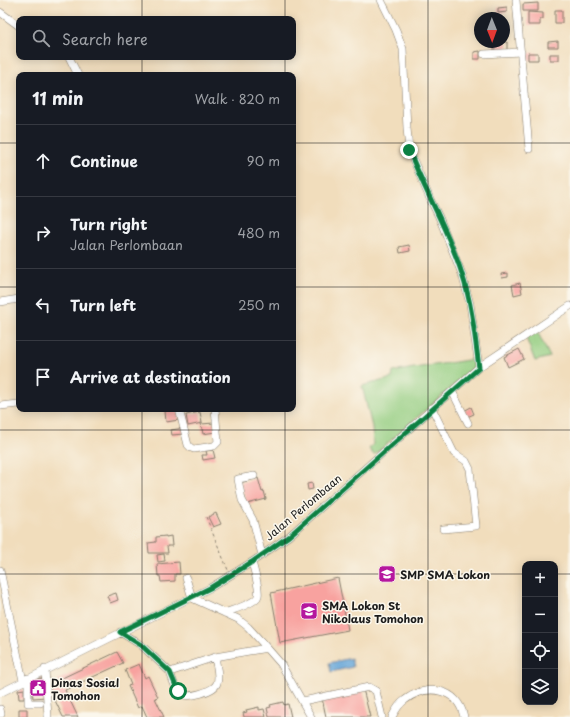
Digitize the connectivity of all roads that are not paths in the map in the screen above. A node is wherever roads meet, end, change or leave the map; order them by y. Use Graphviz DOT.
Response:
graph roads {
  1 [pos="381,0"];
  2 [pos="516,0"];
  3 [pos="0,12"];
  4 [pos="16,24"];
  5 [pos="521,52"];
  6 [pos="484,54"];
  7 [pos="71,60"];
  8 [pos="77,72"];
  9 [pos="529,149"];
  10 [pos="16,299"];
  11 [pos="0,302"];
  12 [pos="570,306"];
  13 [pos="479,368"];
  14 [pos="452,391"];
  15 [pos="16,404"];
  16 [pos="0,406"];
  17 [pos="432,408"];
  18 [pos="180,412"];
  19 [pos="215,412"];
  20 [pos="468,423"];
  21 [pos="254,476"];
  22 [pos="443,529"];
  23 [pos="262,555"];
  24 [pos="252,562"];
  25 [pos="0,570"];
  26 [pos="186,578"];
  27 [pos="192,598"];
  28 [pos="225,613"];
  29 [pos="120,632"];
  30 [pos="267,648"];
  31 [pos="215,657"];
  32 [pos="45,670"];
  33 [pos="170,672"];
  34 [pos="25,679"];
  35 [pos="0,692"];
  36 [pos="303,701"];
  37 [pos="40,703"];
  38 [pos="48,717"];
  39 [pos="311,717"];
  40 [pos="382,717"];
  41 [pos="392,717"];
  42 [pos="464,717"];
  1 -- 13 [label="street"];
  2 -- 5 [label="street"];
  3 -- 4 [label="street"];
  5 -- 6 [label="street"];
  5 -- 9 [label="street"];
  7 -- 8 [label="street"];
  10 -- 11 [label="street"];
  12 -- 13 [label="street, Jalan Perlombaan"];
  13 -- 14 [label="street, Jalan Perlombaan"];
  14 -- 17 [label="street, Jalan Perlombaan"];
  14 -- 20 [label="street"];
  15 -- 16 [label="street"];
  17 -- 22 [label="street"];
  17 -- 23 [label="street, Jalan Perlombaan"];
  18 -- 19 [label="street"];
  21 -- 23 [label="street"];
  23 -- 24 [label="street, Jalan Perlombaan"];
  24 -- 27 [label="street, Jalan Perlombaan"];
  24 -- 28 [label="street"];
  25 -- 34 [label="street"];
  26 -- 27 [label="street"];
  27 -- 28 [label="street"];
  27 -- 29 [label="street, Jalan Perlombaan"];
  28 -- 30 [label="street"];
  29 -- 32 [label="street, Jalan Perlombaan"];
  29 -- 33 [label="street"];
  30 -- 31 [label="street"];
  30 -- 36 [label="street"];
  31 -- 33 [label="street"];
  31 -- 33 [label="street"];
  32 -- 34 [label="street, Jalan Perlombaan"];
  32 -- 38 [label="street"];
  34 -- 35 [label="street, Jalan Perlombaan"];
  34 -- 37 [label="street"];
  36 -- 39 [label="street"];
  36 -- 40 [label="street"];
  41 -- 42 [label="street"];
}
